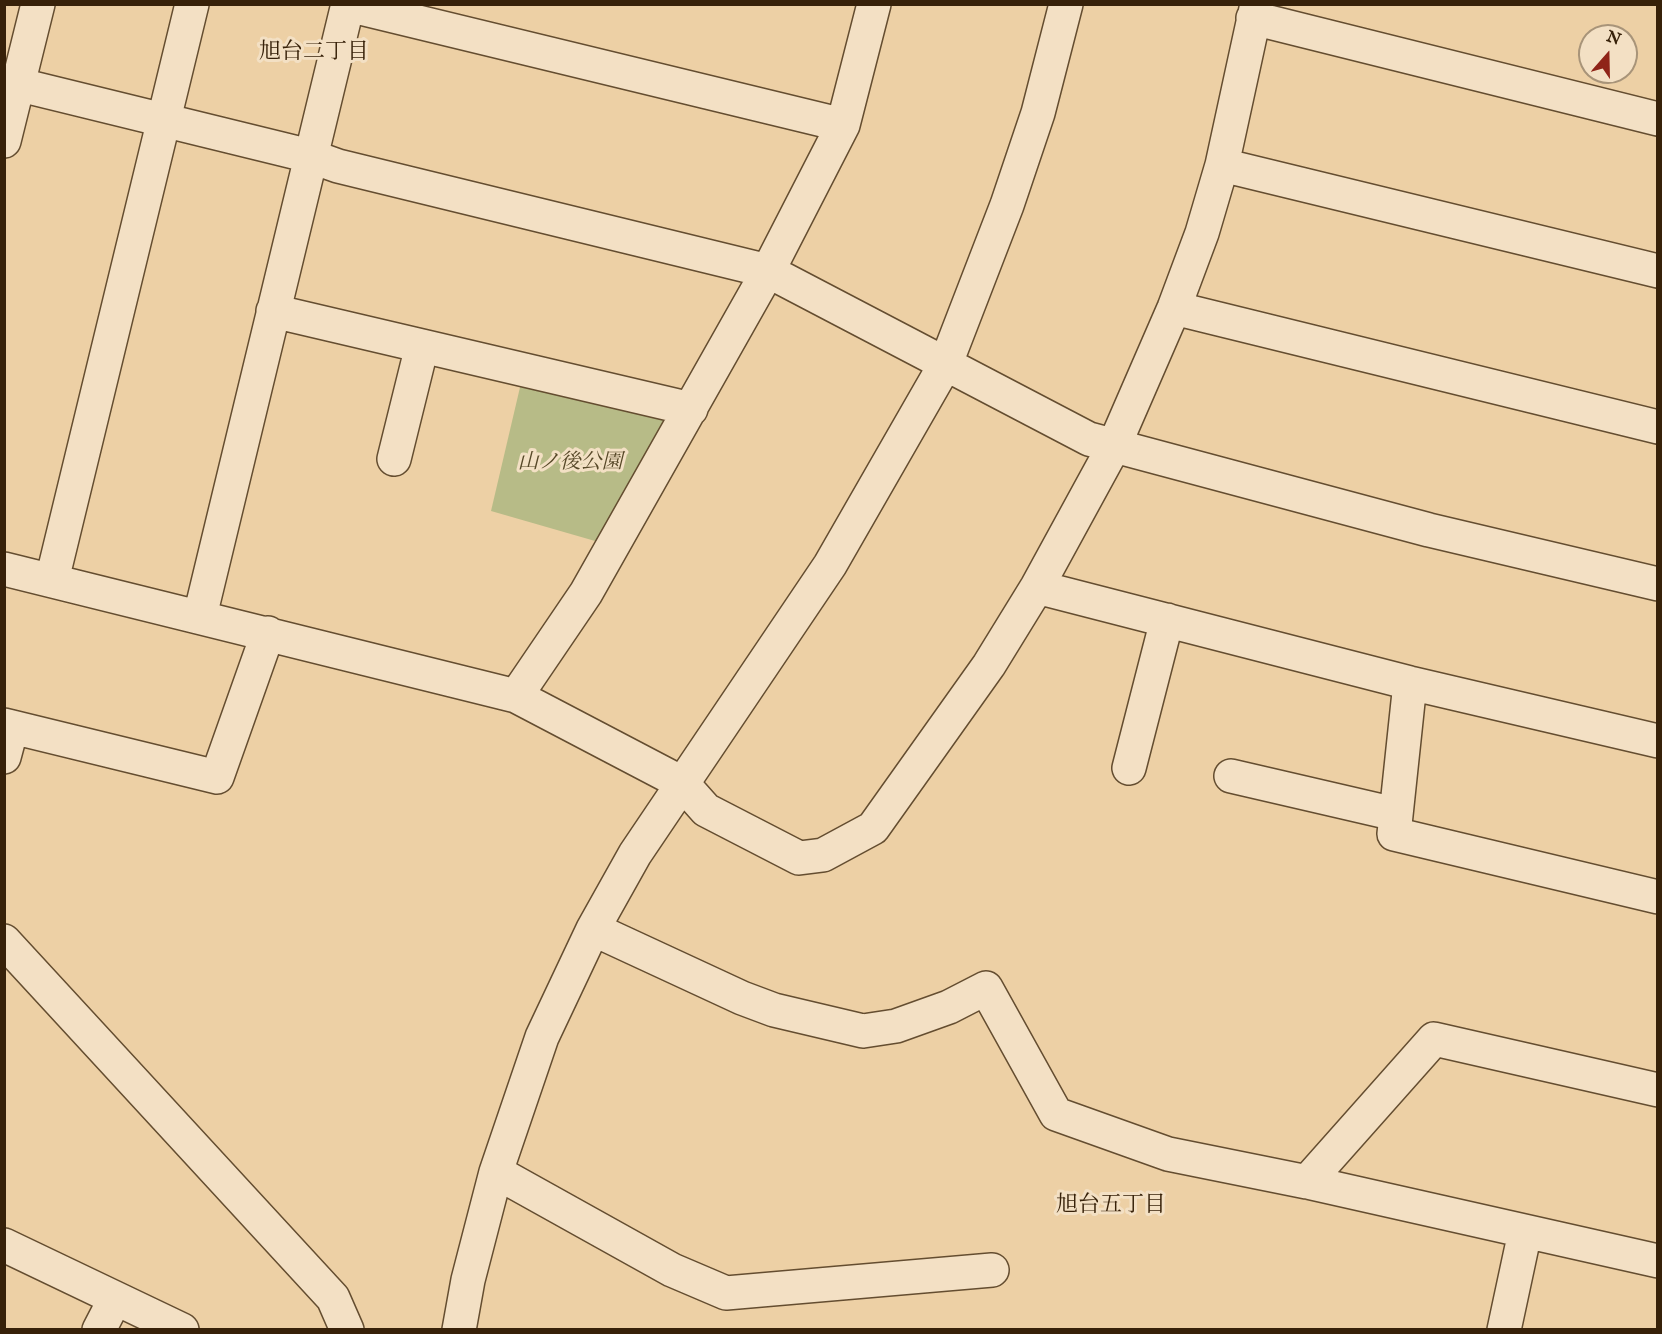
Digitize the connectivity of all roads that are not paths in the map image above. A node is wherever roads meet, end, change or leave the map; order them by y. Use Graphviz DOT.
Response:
graph roads {
  1 [pos="38,4"];
  2 [pos="192,4"];
  3 [pos="874,4"];
  4 [pos="1066,4"];
  5 [pos="348,5"];
  6 [pos="1255,11"];
  7 [pos="11,83"];
  8 [pos="1658,119"];
  9 [pos="165,120"];
  10 [pos="843,125"];
  11 [pos="4,141"];
  12 [pos="310,156"];
  13 [pos="1222,165"];
  14 [pos="768,271"];
  15 [pos="1658,271"];
  16 [pos="1174,308"];
  17 [pos="273,311"];
  18 [pos="422,346"];
  19 [pos="946,363"];
  20 [pos="691,409"];
  21 [pos="1658,427"];
  22 [pos="1114,446"];
  23 [pos="394,459"];
  24 [pos="4,569"];
  25 [pos="52,580"];
  26 [pos="1658,584"];
  27 [pos="1037,587"];
  28 [pos="200,616"];
  29 [pos="1167,620"];
  30 [pos="268,633"];
  31 [pos="1410,683"];
  32 [pos="516,696"];
  33 [pos="7,736"];
  34 [pos="1658,741"];
  35 [pos="1130,768"];
  36 [pos="1231,776"];
  37 [pos="682,783"];
  38 [pos="1395,814"];
  39 [pos="1658,897"];
  40 [pos="592,929"];
  41 [pos="4,941"];
  42 [pos="1658,1090"];
  43 [pos="496,1172"];
  44 [pos="1307,1182"];
  45 [pos="1525,1232"];
  46 [pos="4,1245"];
  47 [pos="1658,1261"];
  48 [pos="992,1270"];
  49 [pos="115,1299"];
  50 [pos="99,1329"];
  51 [pos="182,1329"];
  52 [pos="347,1329"];
  53 [pos="459,1329"];
  54 [pos="1504,1329"];
  1 -- 7 [label="street"];
  2 -- 9 [label="street"];
  3 -- 10 [label="street"];
  4 -- 19 [label="street"];
  5 -- 10 [label="street"];
  5 -- 12 [label="street"];
  6 -- 8 [label="street"];
  6 -- 13 [label="street"];
  7 -- 9 [label="street"];
  7 -- 11 [label="street"];
  9 -- 12 [label="street"];
  9 -- 25 [label="street"];
  10 -- 14 [label="street"];
  12 -- 14 [label="street"];
  12 -- 17 [label="street"];
  13 -- 15 [label="street"];
  13 -- 16 [label="street"];
  14 -- 19 [label="street"];
  14 -- 20 [label="street"];
  16 -- 21 [label="street"];
  16 -- 22 [label="street"];
  17 -- 18 [label="street"];
  17 -- 28 [label="street"];
  18 -- 20 [label="street"];
  18 -- 23 [label="street"];
  19 -- 22 [label="street"];
  19 -- 37 [label="street"];
  20 -- 32 [label="street"];
  22 -- 26 [label="street"];
  22 -- 27 [label="street"];
  24 -- 25 [label="street"];
  25 -- 28 [label="street"];
  27 -- 29 [label="street"];
  27 -- 37 [label="street"];
  28 -- 30 [label="street"];
  29 -- 31 [label="street"];
  29 -- 35 [label="street"];
  30 -- 32 [label="street"];
  30 -- 33 [label="street"];
  31 -- 34 [label="street"];
  31 -- 38 [label="street"];
  32 -- 37 [label="street"];
  36 -- 38 [label="street"];
  37 -- 40 [label="street"];
  38 -- 39 [label="street"];
  40 -- 43 [label="street"];
  40 -- 44 [label="street"];
  41 -- 52 [label="street"];
  42 -- 44 [label="street"];
  43 -- 48 [label="street"];
  43 -- 53 [label="street"];
  44 -- 45 [label="street"];
  45 -- 47 [label="street"];
  45 -- 54 [label="street"];
  46 -- 49 [label="street"];
  49 -- 50 [label="street"];
  49 -- 51 [label="street"];
}
